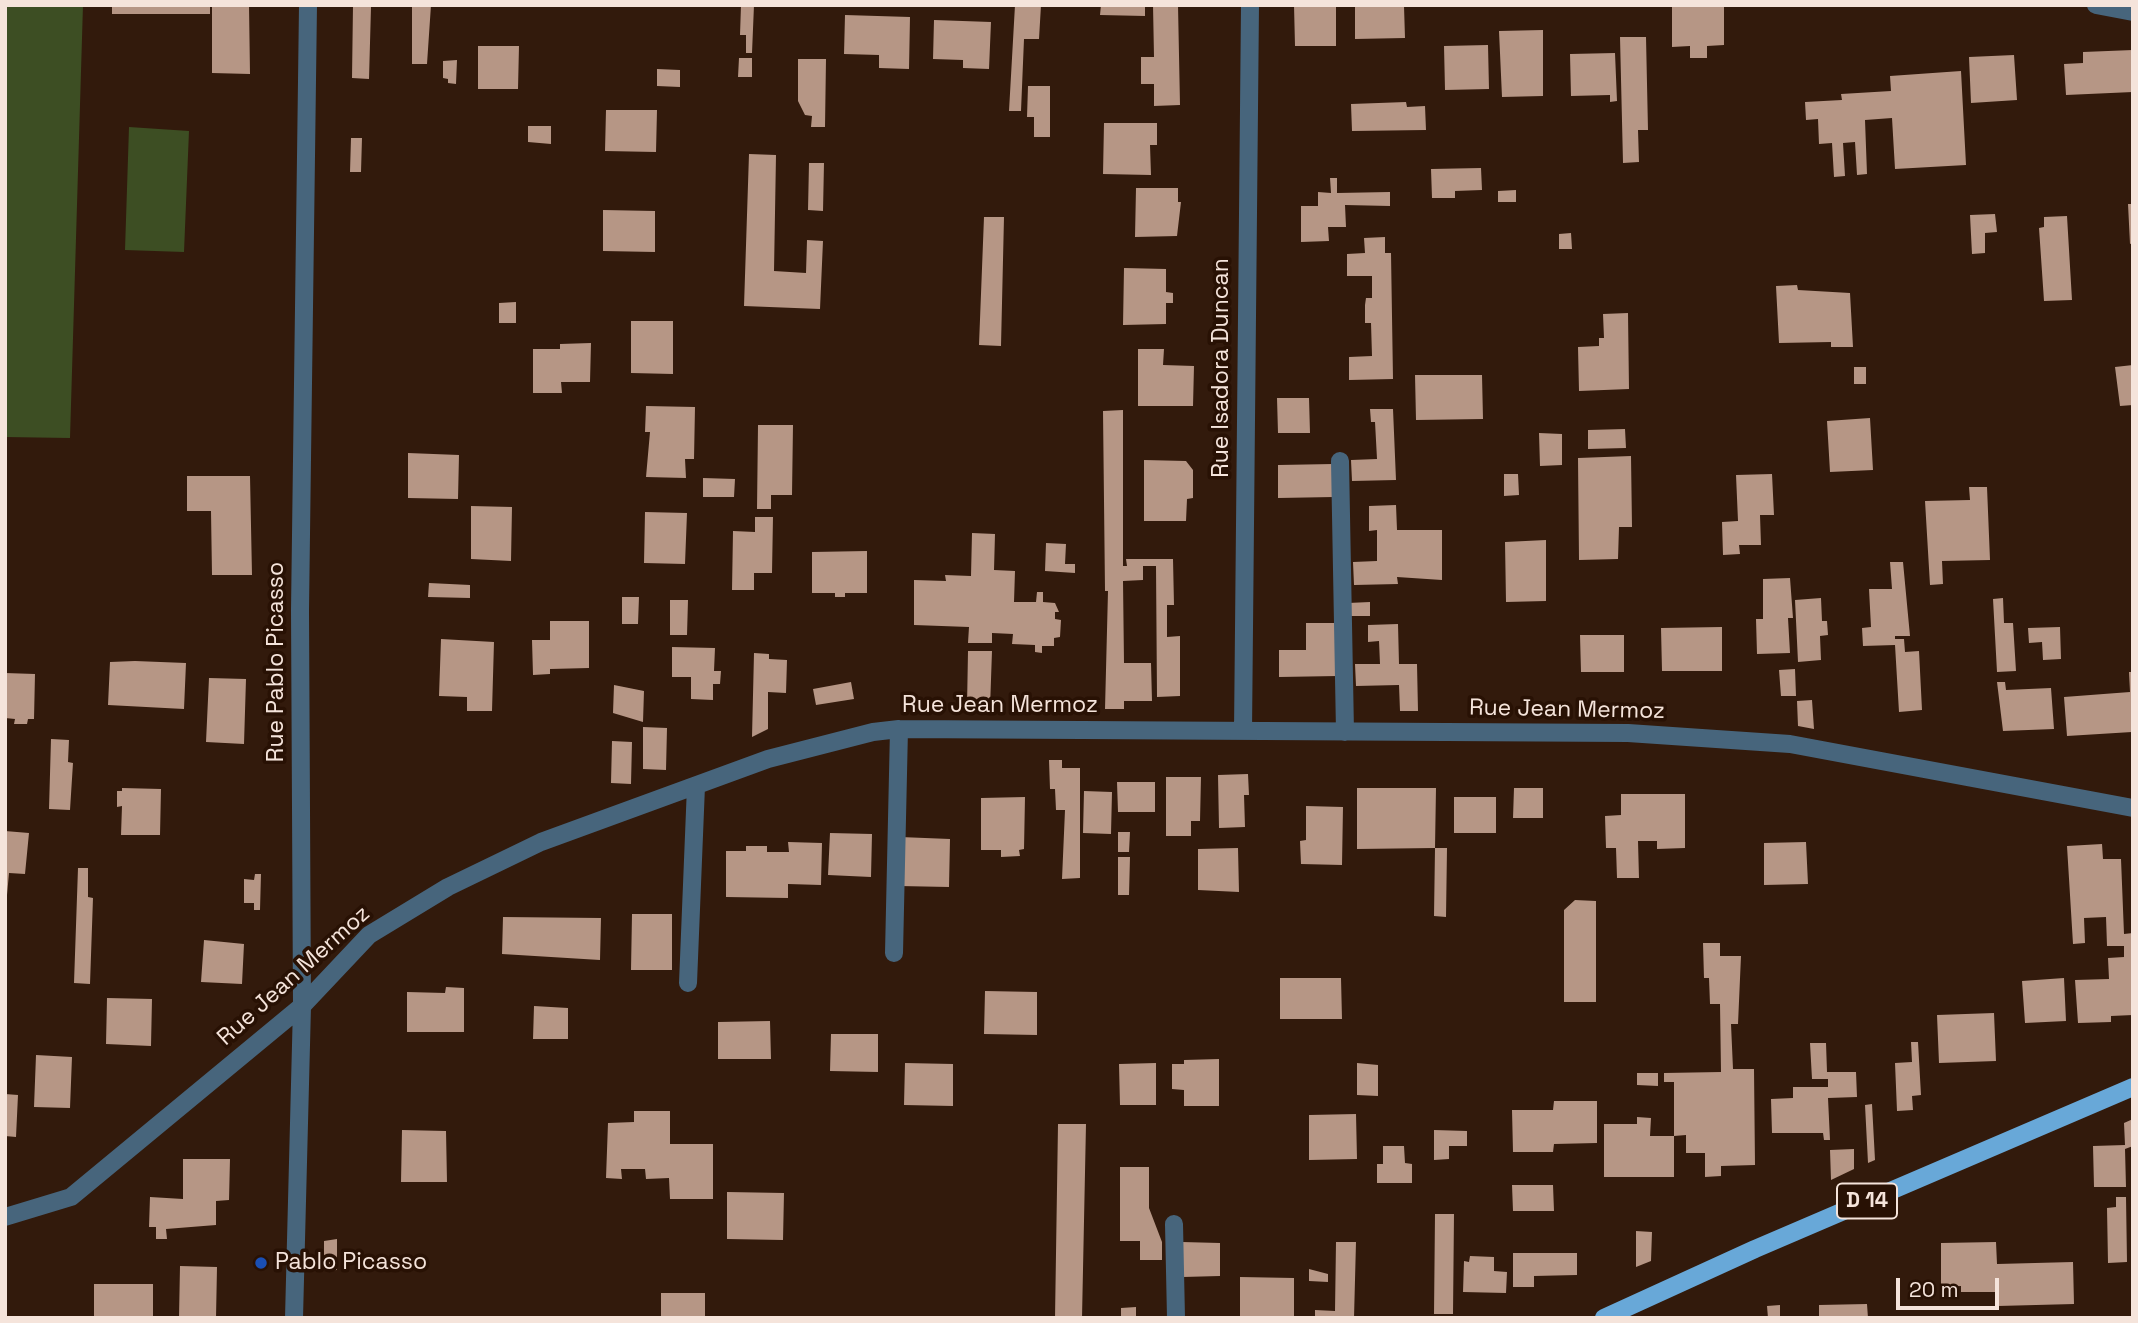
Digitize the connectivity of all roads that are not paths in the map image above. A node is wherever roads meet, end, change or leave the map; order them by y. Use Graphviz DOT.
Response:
graph roads {
  1 [pos="308,5"];
  2 [pos="1250,5"];
  3 [pos="2096,5"];
  4 [pos="2133,12"];
  5 [pos="1340,461"];
  6 [pos="899,729"];
  7 [pos="1243,732"];
  8 [pos="1345,732"];
  9 [pos="696,786"];
  10 [pos="2133,808"];
  11 [pos="894,953"];
  12 [pos="688,983"];
  13 [pos="302,1006"];
  14 [pos="2133,1087"];
  15 [pos="5,1217"];
  16 [pos="1174,1224"];
  17 [pos="294,1318"];
  18 [pos="1177,1318"];
  19 [pos="1604,1318"];
  1 -- 13 [label="street, Rue Pablo Picasso"];
  2 -- 7 [label="street, Rue Isadora Duncan"];
  3 -- 4 [label="street"];
  5 -- 8 [label="street"];
  6 -- 7 [label="street, Rue Jean Mermoz"];
  6 -- 9 [label="street, Rue Jean Mermoz"];
  6 -- 11 [label="street"];
  7 -- 8 [label="street, Rue Jean Mermoz"];
  8 -- 10 [label="street, Rue Jean Mermoz"];
  9 -- 12 [label="street"];
  9 -- 13 [label="street, Rue Jean Mermoz"];
  13 -- 15 [label="street, Rue Jean Mermoz"];
  13 -- 17 [label="street, Rue Pablo Picasso"];
  14 -- 19 [label="main road, D 14"];
  16 -- 18 [label="street"];
}
